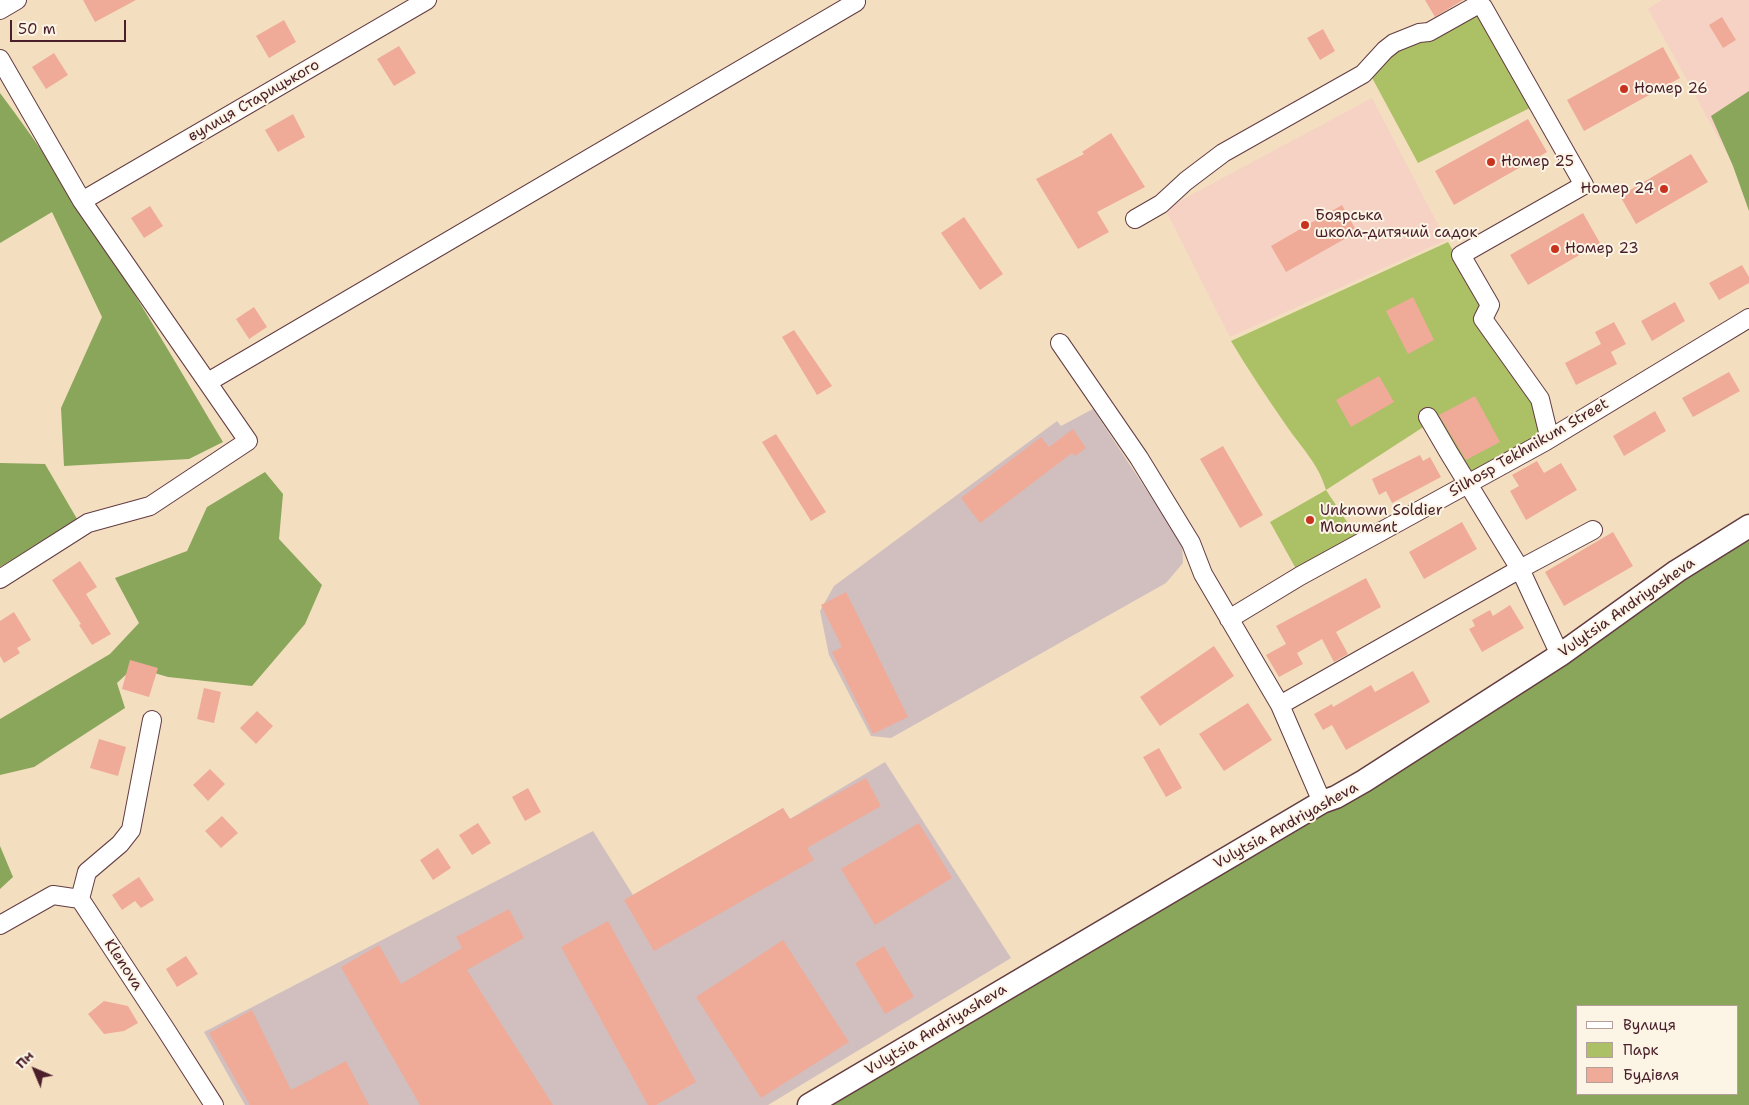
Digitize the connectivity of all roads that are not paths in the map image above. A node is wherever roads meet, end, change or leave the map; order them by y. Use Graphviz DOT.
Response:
graph roads {
  1 [pos="17,0"];
  2 [pos="427,0"];
  3 [pos="856,2"];
  4 [pos="0,10"];
  5 [pos="0,58"];
  6 [pos="82,202"];
  7 [pos="1135,220"];
  8 [pos="1749,318"];
  9 [pos="1060,343"];
  10 [pos="208,382"];
  11 [pos="1428,417"];
  12 [pos="1546,441"];
  13 [pos="1468,484"];
  14 [pos="1749,526"];
  15 [pos="1593,530"];
  16 [pos="1520,569"];
  17 [pos="0,579"];
  18 [pos="1229,619"];
  19 [pos="1560,655"];
  20 [pos="1280,705"];
  21 [pos="152,720"];
  22 [pos="1322,802"];
  23 [pos="80,899"];
  24 [pos="0,924"];
  25 [pos="214,1105"];
  26 [pos="809,1105"];
  1 -- 4 [label="street"];
  2 -- 6 [label="street, вулиця Старицького"];
  3 -- 10 [label="street"];
  5 -- 6 [label="street"];
  6 -- 10 [label="street"];
  7 -- 12 [label="street"];
  8 -- 12 [label="street, Silhosp Tekhnikum Street"];
  9 -- 18 [label="street"];
  10 -- 17 [label="street"];
  11 -- 13 [label="street"];
  12 -- 13 [label="street, Silhosp Tekhnikum Street"];
  13 -- 16 [label="street"];
  13 -- 18 [label="street, Silhosp Tekhnikum Street"];
  14 -- 19 [label="street, Vulytsia Andriyasheva"];
  15 -- 16 [label="street"];
  16 -- 19 [label="street"];
  16 -- 20 [label="street"];
  18 -- 20 [label="street"];
  19 -- 22 [label="street, Vulytsia Andriyasheva"];
  20 -- 22 [label="street"];
  21 -- 23 [label="street"];
  22 -- 26 [label="street, Vulytsia Andriyasheva"];
  23 -- 24 [label="street"];
  23 -- 25 [label="street, Klenova"];
}
